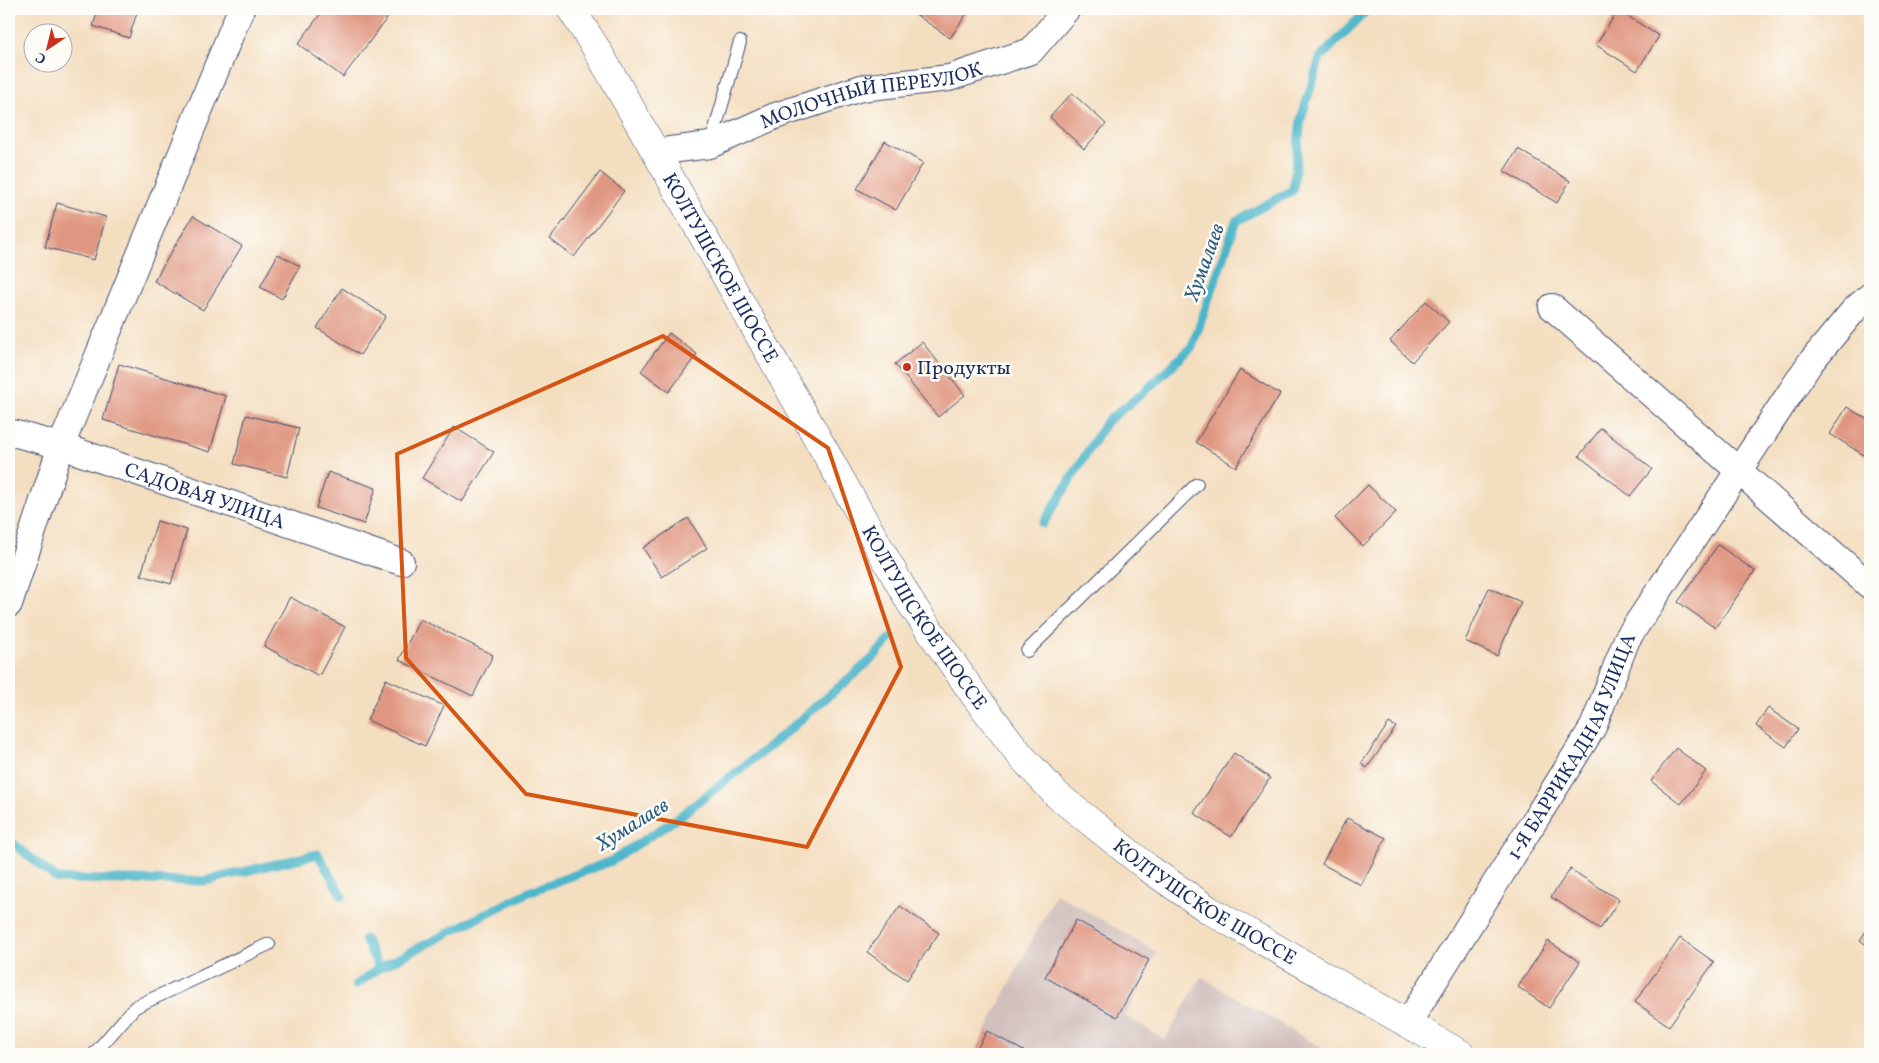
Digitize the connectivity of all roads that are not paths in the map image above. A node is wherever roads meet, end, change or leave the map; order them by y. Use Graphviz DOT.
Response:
graph roads {
  1 [pos="241,9"];
  2 [pos="571,9"];
  3 [pos="1067,9"];
  4 [pos="740,42"];
  5 [pos="710,145"];
  6 [pos="659,158"];
  7 [pos="1870,296"];
  8 [pos="1552,307"];
  9 [pos="9,432"];
  10 [pos="60,446"];
  11 [pos="1738,469"];
  12 [pos="1197,484"];
  13 [pos="401,562"];
  14 [pos="1870,586"];
  15 [pos="9,604"];
  16 [pos="1027,651"];
  17 [pos="269,944"];
  18 [pos="1408,1023"];
  19 [pos="94,1054"];
  20 [pos="1461,1054"];
  1 -- 10 [label="street"];
  2 -- 6 [label="main road, КОЛТУШСКОЕ ШОССЕ"];
  3 -- 5 [label="street, МОЛОЧНЫЙ ПЕРЕУЛОК"];
  4 -- 5 [label="lane"];
  5 -- 6 [label="street, МОЛОЧНЫЙ ПЕРЕУЛОК"];
  6 -- 18 [label="main road, КОЛТУШСКОЕ ШОССЕ"];
  7 -- 11 [label="street, 1-Я БАРРИКАДНАЯ УЛИЦА"];
  8 -- 11 [label="street"];
  9 -- 10 [label="street, САДОВАЯ УЛИЦА"];
  10 -- 13 [label="street, САДОВАЯ УЛИЦА"];
  10 -- 15 [label="street"];
  11 -- 14 [label="street"];
  11 -- 18 [label="street, 1-Я БАРРИКАДНАЯ УЛИЦА"];
  12 -- 16 [label="lane"];
  17 -- 19 [label="lane"];
  18 -- 20 [label="main road, КОЛТУШСКОЕ ШОССЕ"];
}
